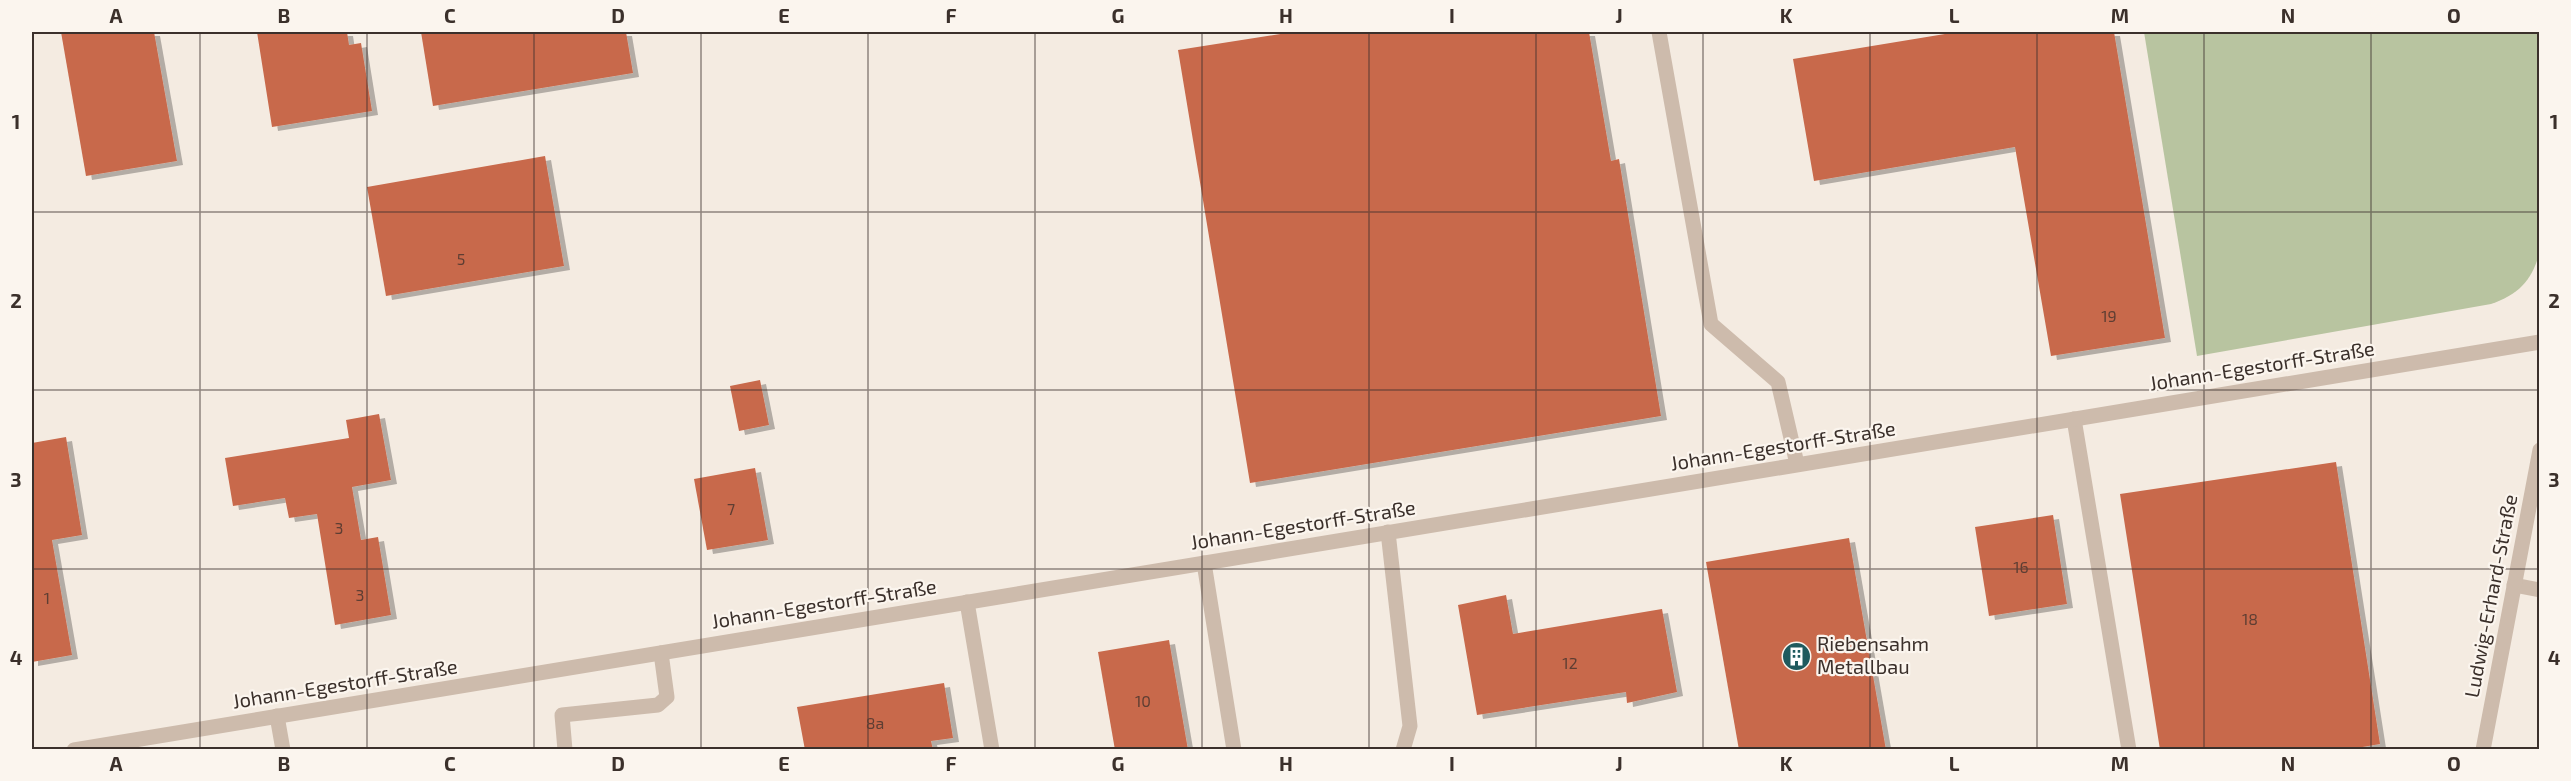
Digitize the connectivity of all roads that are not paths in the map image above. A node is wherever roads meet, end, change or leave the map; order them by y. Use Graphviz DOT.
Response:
graph roads {
  1 [pos="1659,32"];
  2 [pos="2540,342"];
  3 [pos="2074,419"];
  4 [pos="2540,450"];
  5 [pos="1797,464"];
  6 [pos="1388,532"];
  7 [pos="1204,563"];
  8 [pos="2514,585"];
  9 [pos="2540,590"];
  10 [pos="967,602"];
  11 [pos="662,653"];
  12 [pos="277,716"];
  13 [pos="74,750"];
  14 [pos="283,750"];
  15 [pos="565,750"];
  16 [pos="992,750"];
  17 [pos="1234,750"];
  18 [pos="1403,750"];
  19 [pos="2129,750"];
  20 [pos="2483,750"];
  1 -- 5 [label="street"];
  2 -- 3 [label="street, Johann-Egestorff-Straße"];
  3 -- 5 [label="street, Johann-Egestorff-Straße"];
  3 -- 19 [label="street"];
  4 -- 8 [label="street, Ludwig-Erhard-Straße"];
  5 -- 6 [label="street, Johann-Egestorff-Straße"];
  6 -- 7 [label="street, Johann-Egestorff-Straße"];
  6 -- 18 [label="street"];
  7 -- 10 [label="street, Johann-Egestorff-Straße"];
  7 -- 17 [label="street"];
  8 -- 9 [label="street"];
  8 -- 20 [label="street, Ludwig-Erhard-Straße"];
  10 -- 11 [label="street, Johann-Egestorff-Straße"];
  10 -- 16 [label="street"];
  11 -- 12 [label="street, Johann-Egestorff-Straße"];
  11 -- 15 [label="street"];
  12 -- 13 [label="street, Johann-Egestorff-Straße"];
  12 -- 14 [label="street"];
}
